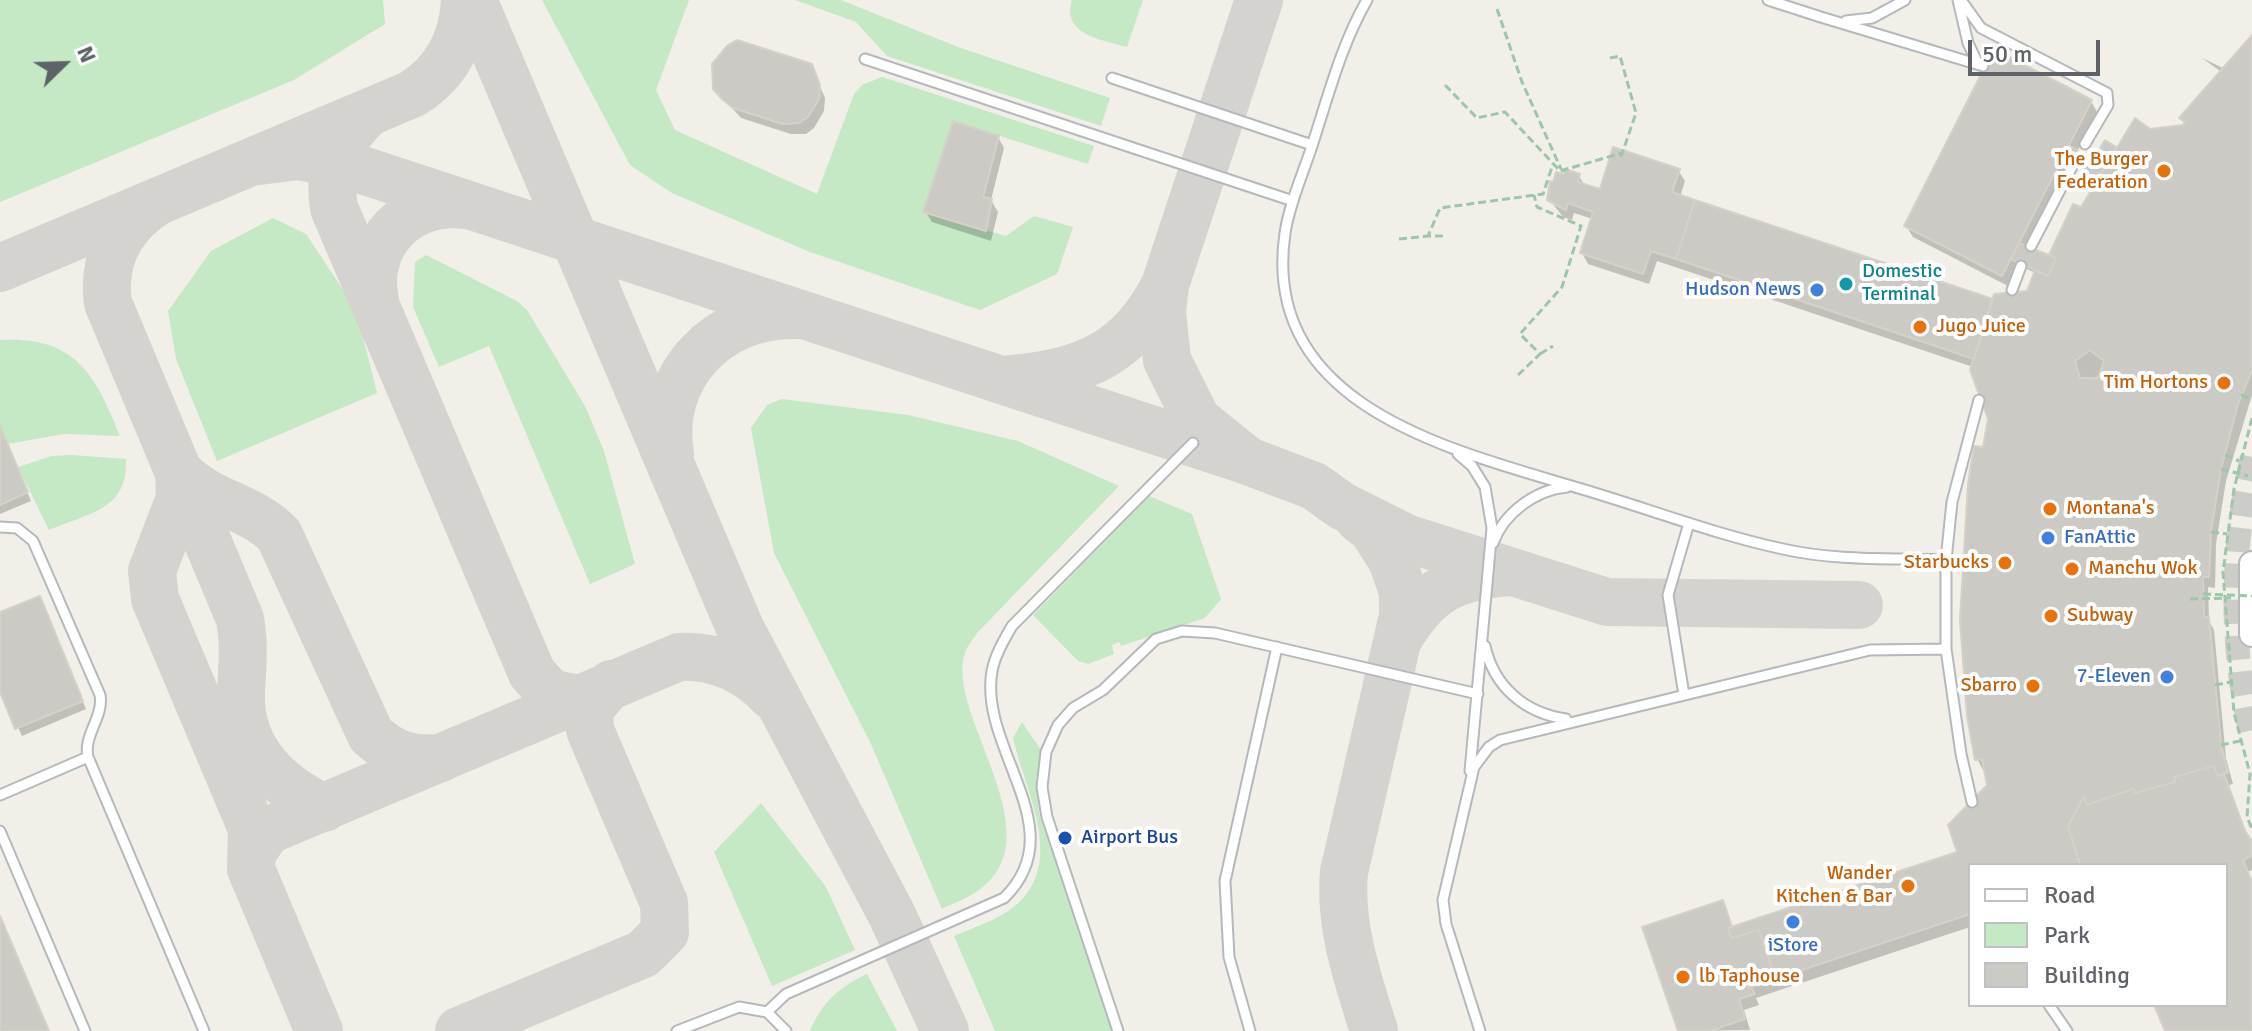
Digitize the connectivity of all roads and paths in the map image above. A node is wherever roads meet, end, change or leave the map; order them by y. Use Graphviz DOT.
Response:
graph roads {
  1 [pos="1367,0"];
  2 [pos="1768,0"];
  3 [pos="1905,0"];
  4 [pos="1959,0"];
  5 [pos="1497,9"];
  6 [pos="1824,18"];
  7 [pos="1610,58"];
  8 [pos="865,59"];
  9 [pos="1112,78"];
  10 [pos="1445,85"];
  11 [pos="2079,127"];
  12 [pos="2092,133"];
  13 [pos="2085,144"];
  14 [pos="1312,145"];
  15 [pos="2075,161"];
  16 [pos="1553,164"];
  17 [pos="1561,169"];
  18 [pos="1534,195"];
  19 [pos="1293,201"];
  20 [pos="1428,236"];
  21 [pos="1443,236"];
  22 [pos="1399,239"];
  23 [pos="2031,246"];
  24 [pos="2021,266"];
  25 [pos="2012,290"];
  26 [pos="1553,346"];
  27 [pos="1540,354"];
  28 [pos="1518,375"];
  29 [pos="2241,395"];
  30 [pos="2252,399"];
  31 [pos="1979,400"];
  32 [pos="1193,443"];
  33 [pos="1445,445"];
  34 [pos="2225,455"];
  35 [pos="2240,461"];
  36 [pos="2221,469"];
  37 [pos="2248,476"];
  38 [pos="1579,488"];
  39 [pos="1689,523"];
  40 [pos="0,527"];
  41 [pos="2211,532"];
  42 [pos="2227,534"];
  43 [pos="1492,546"];
  44 [pos="1946,560"];
  45 [pos="2252,564"];
  46 [pos="2203,594"];
  47 [pos="2252,596"];
  48 [pos="2235,598"];
  49 [pos="2190,599"];
  50 [pos="1483,633"];
  51 [pos="2252,634"];
  52 [pos="1277,647"];
  53 [pos="1946,649"];
  54 [pos="2231,681"];
  55 [pos="2215,685"];
  56 [pos="1478,694"];
  57 [pos="1684,695"];
  58 [pos="1577,719"];
  59 [pos="2240,741"];
  60 [pos="2221,745"];
  61 [pos="88,757"];
  62 [pos="1468,784"];
  63 [pos="0,795"];
  64 [pos="2252,800"];
  65 [pos="1972,802"];
  66 [pos="2252,829"];
  67 [pos="0,831"];
  68 [pos="2050,1007"];
  69 [pos="767,1012"];
  70 [pos="85,1031"];
  71 [pos="204,1031"];
  72 [pos="677,1031"];
  73 [pos="786,1031"];
  74 [pos="1118,1031"];
  75 [pos="1250,1031"];
  76 [pos="1480,1031"];
  77 [pos="2067,1031"];
  1 -- 14 [label="lane"];
  2 -- 6 [label="lane"];
  3 -- 6 [label="lane"];
  4 -- 6 [label="lane"];
  4 -- 12 [label="lane"];
  5 -- 17 [label="path"];
  7 -- 17 [label="path"];
  8 -- 19 [label="lane"];
  9 -- 14 [label="lane"];
  10 -- 16 [label="path"];
  11 -- 12 [label="lane"];
  12 -- 13 [label="lane"];
  14 -- 19 [label="lane"];
  15 -- 23 [label="lane"];
  16 -- 17 [label="path"];
  16 -- 18 [label="path"];
  18 -- 20 [label="path"];
  18 -- 27 [label="path"];
  19 -- 33 [label="lane"];
  20 -- 21 [label="path"];
  20 -- 22 [label="path"];
  24 -- 25 [label="lane"];
  26 -- 27 [label="path"];
  27 -- 28 [label="path"];
  29 -- 30 [label="path"];
  31 -- 44 [label="lane"];
  32 -- 69 [label="lane"];
  33 -- 38 [label="lane"];
  33 -- 43 [label="lane"];
  34 -- 35 [label="path"];
  36 -- 37 [label="path"];
  38 -- 39 [label="lane"];
  38 -- 43 [label="lane"];
  39 -- 44 [label="lane"];
  39 -- 57 [label="lane"];
  40 -- 61 [label="lane"];
  41 -- 42 [label="path"];
  43 -- 50 [label="lane"];
  44 -- 53 [label="lane"];
  45 -- 51 [label="main road"];
  46 -- 47 [label="path, bridge"];
  48 -- 49 [label="path"];
  50 -- 56 [label="lane"];
  50 -- 58 [label="lane"];
  52 -- 56 [label="lane"];
  52 -- 74 [label="lane"];
  52 -- 75 [label="lane"];
  53 -- 57 [label="lane"];
  53 -- 65 [label="lane"];
  54 -- 55 [label="path"];
  56 -- 62 [label="lane"];
  57 -- 58 [label="lane"];
  58 -- 62 [label="lane"];
  59 -- 60 [label="path"];
  61 -- 63 [label="lane"];
  61 -- 71 [label="lane"];
  62 -- 76 [label="lane"];
  64 -- 66 [label="path"];
  67 -- 70 [label="lane"];
  68 -- 77 [label="lane"];
  69 -- 72 [label="lane"];
  69 -- 73 [label="lane"];
}
